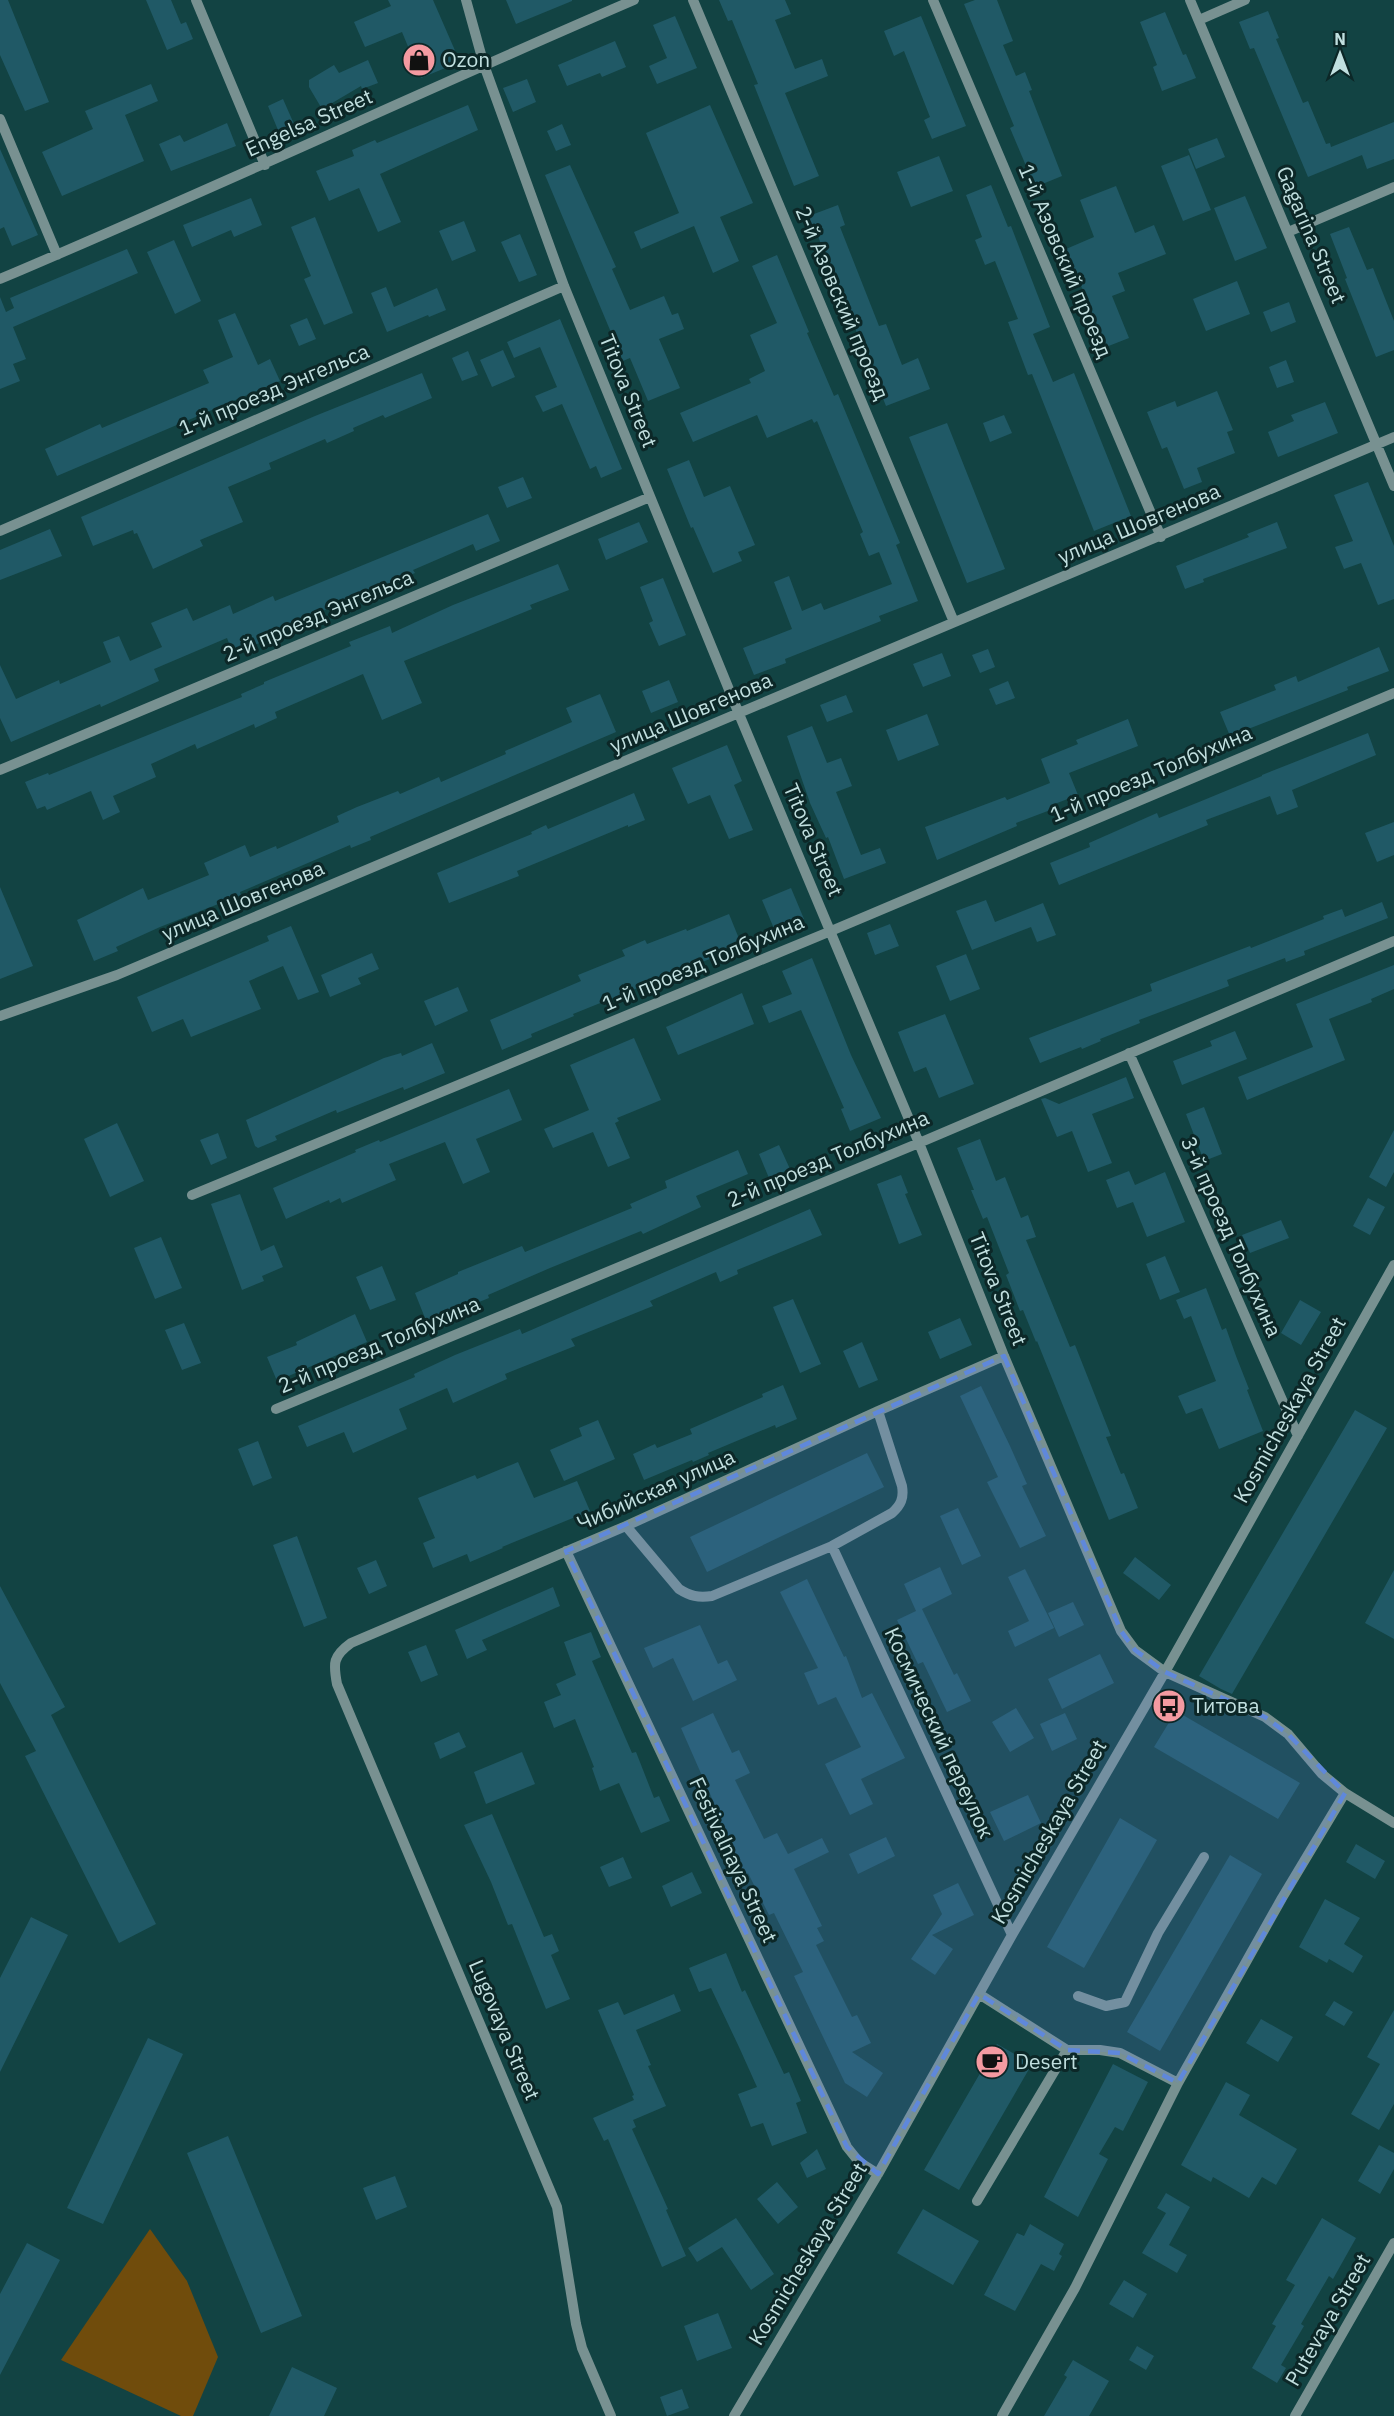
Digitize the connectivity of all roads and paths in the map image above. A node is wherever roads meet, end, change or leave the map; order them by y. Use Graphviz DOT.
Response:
graph roads {
  1 [pos="196,0"];
  2 [pos="466,0"];
  3 [pos="634,0"];
  4 [pos="693,0"];
  5 [pos="933,0"];
  6 [pos="1190,0"];
  7 [pos="1245,0"];
  8 [pos="1199,20"];
  9 [pos="484,64"];
  10 [pos="0,119"];
  11 [pos="265,165"];
  12 [pos="1394,187"];
  13 [pos="1288,232"];
  14 [pos="57,255"];
  15 [pos="0,279"];
  16 [pos="564,286"];
  17 [pos="1394,437"];
  18 [pos="1377,445"];
  19 [pos="1394,486"];
  20 [pos="650,497"];
  21 [pos="0,531"];
  22 [pos="1161,537"];
  23 [pos="954,622"];
  24 [pos="1394,693"];
  25 [pos="739,714"];
  26 [pos="0,770"];
  27 [pos="831,931"];
  28 [pos="1394,941"];
  29 [pos="0,1016"];
  30 [pos="1129,1053"];
  31 [pos="919,1143"];
  32 [pos="192,1196"];
  33 [pos="1394,1265"];
  34 [pos="1004,1356"];
  35 [pos="276,1409"];
  36 [pos="878,1411"];
  37 [pos="1298,1436"];
  38 [pos="626,1526"];
  39 [pos="832,1546"];
  40 [pos="566,1551"];
  41 [pos="334,1667"];
  42 [pos="1165,1672"];
  43 [pos="1345,1793"];
  44 [pos="1394,1823"];
  45 [pos="1204,1857"];
  46 [pos="1012,1935"];
  47 [pos="979,1994"];
  48 [pos="1078,1996"];
  49 [pos="1066,2049"];
  50 [pos="1178,2083"];
  51 [pos="878,2174"];
  52 [pos="977,2201"];
  53 [pos="1394,2243"];
  54 [pos="611,2416"];
  55 [pos="734,2416"];
  56 [pos="1002,2416"];
  57 [pos="1295,2416"];
  1 -- 11 [label="street"];
  2 -- 9 [label="street, Titova Street"];
  3 -- 9 [label="street, Engelsa Street"];
  4 -- 23 [label="street, 2-й Азовский проезд"];
  5 -- 22 [label="street, 1-й Азовский проезд"];
  6 -- 8 [label="street, Gagarina Street"];
  7 -- 8 [label="street"];
  8 -- 13 [label="street, Gagarina Street"];
  9 -- 11 [label="street, Engelsa Street"];
  9 -- 16 [label="street, Titova Street"];
  10 -- 14 [label="street"];
  11 -- 14 [label="street, Engelsa Street"];
  12 -- 13 [label="street"];
  13 -- 18 [label="street, Gagarina Street"];
  14 -- 15 [label="street, Engelsa Street"];
  16 -- 20 [label="street, Titova Street"];
  16 -- 21 [label="street, 1-й проезд Энгельса"];
  17 -- 18 [label="street, улица Шовгенова"];
  18 -- 19 [label="street, Gagarina Street"];
  18 -- 22 [label="street, улица Шовгенова"];
  20 -- 25 [label="street, Titova Street"];
  20 -- 26 [label="street, 2-й проезд Энгельса"];
  22 -- 23 [label="street, улица Шовгенова"];
  23 -- 25 [label="street, улица Шовгенова"];
  24 -- 27 [label="street, 1-й проезд Толбухина"];
  25 -- 27 [label="street, Titova Street"];
  25 -- 29 [label="street, улица Шовгенова"];
  27 -- 31 [label="street, Titova Street"];
  27 -- 32 [label="street, 1-й проезд Толбухина"];
  28 -- 30 [label="street, 2-й проезд Толбухина"];
  30 -- 31 [label="street, 2-й проезд Толбухина"];
  30 -- 37 [label="street, 3-й проезд Толбухина"];
  31 -- 34 [label="street, Titova Street"];
  31 -- 35 [label="street, 2-й проезд Толбухина"];
  33 -- 37 [label="street, Kosmicheskaya Street"];
  34 -- 36 [label="street, Чибийская улица"];
  34 -- 42 [label="street, Titova Street"];
  36 -- 38 [label="street, Чибийская улица"];
  36 -- 39 [label="street"];
  37 -- 42 [label="street, Kosmicheskaya Street"];
  38 -- 39 [label="street"];
  38 -- 40 [label="street, Чибийская улица"];
  39 -- 46 [label="street, Космический переулок"];
  40 -- 41 [label="street, Чибийская улица"];
  40 -- 51 [label="street, Festivalnaya Street"];
  41 -- 54 [label="street, Lugovaya Street"];
  42 -- 43 [label="street, Titova Street"];
  42 -- 46 [label="street, Kosmicheskaya Street"];
  43 -- 44 [label="street, Titova Street"];
  43 -- 50 [label="street"];
  45 -- 48 [label="street"];
  46 -- 47 [label="street, Kosmicheskaya Street"];
  47 -- 49 [label="street"];
  47 -- 51 [label="street, Kosmicheskaya Street"];
  49 -- 50 [label="street"];
  49 -- 52 [label="street"];
  50 -- 56 [label="street"];
  51 -- 55 [label="street, Kosmicheskaya Street"];
  53 -- 57 [label="street, Putevaya Street"];
}
